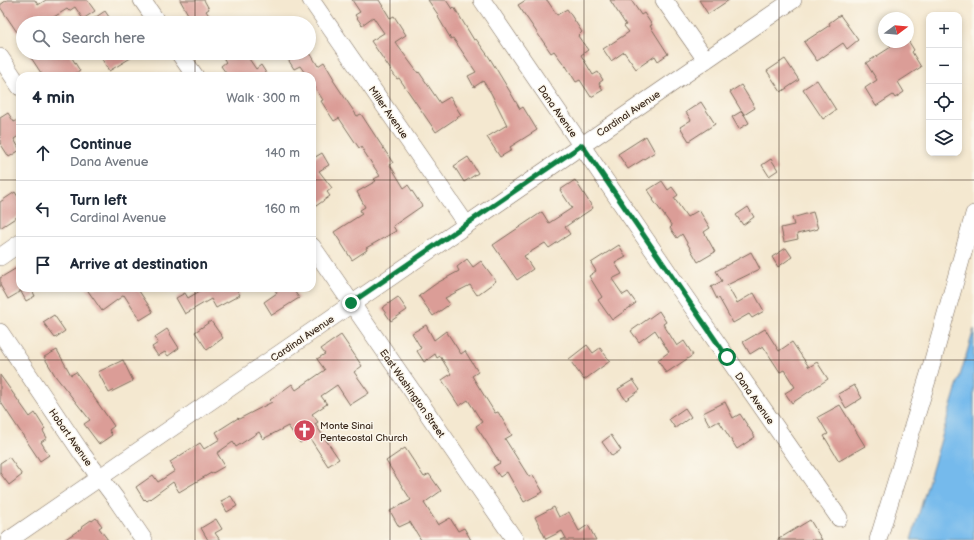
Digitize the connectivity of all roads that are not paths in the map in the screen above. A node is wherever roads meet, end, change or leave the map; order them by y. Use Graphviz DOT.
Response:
graph roads {
  1 [pos="142,0"];
  2 [pos="311,0"];
  3 [pos="482,0"];
  4 [pos="664,0"];
  5 [pos="793,0"];
  6 [pos="153,16"];
  7 [pos="0,57"];
  8 [pos="184,60"];
  9 [pos="706,60"];
  10 [pos="192,72"];
  11 [pos="16,81"];
  12 [pos="582,145"];
  13 [pos="974,214"];
  14 [pos="466,224"];
  15 [pos="16,246"];
  16 [pos="316,252"];
  17 [pos="0,257"];
  18 [pos="351,303"];
  19 [pos="0,332"];
  20 [pos="100,477"];
  21 [pos="839,518"];
  22 [pos="9,540"];
  23 [pos="144,540"];
  24 [pos="515,540"];
  25 [pos="878,540"];
  1 -- 6 [label="street"];
  2 -- 14 [label="street, Miller Avenue"];
  3 -- 12 [label="street, Dana Avenue"];
  4 -- 9 [label="street"];
  5 -- 9 [label="street, Cardinal Avenue"];
  7 -- 11 [label="street"];
  8 -- 10 [label="street"];
  9 -- 12 [label="street, Cardinal Avenue"];
  12 -- 14 [label="street, Cardinal Avenue"];
  12 -- 21 [label="street, Dana Avenue"];
  13 -- 25 [label="street"];
  14 -- 18 [label="street, Cardinal Avenue"];
  15 -- 17 [label="street"];
  16 -- 18 [label="street, East Washington Street"];
  18 -- 20 [label="street, Cardinal Avenue"];
  18 -- 24 [label="street, East Washington Street"];
  19 -- 20 [label="street, Hobart Avenue"];
  20 -- 22 [label="street, Cardinal Avenue"];
  20 -- 23 [label="street, Hobart Avenue"];
}
